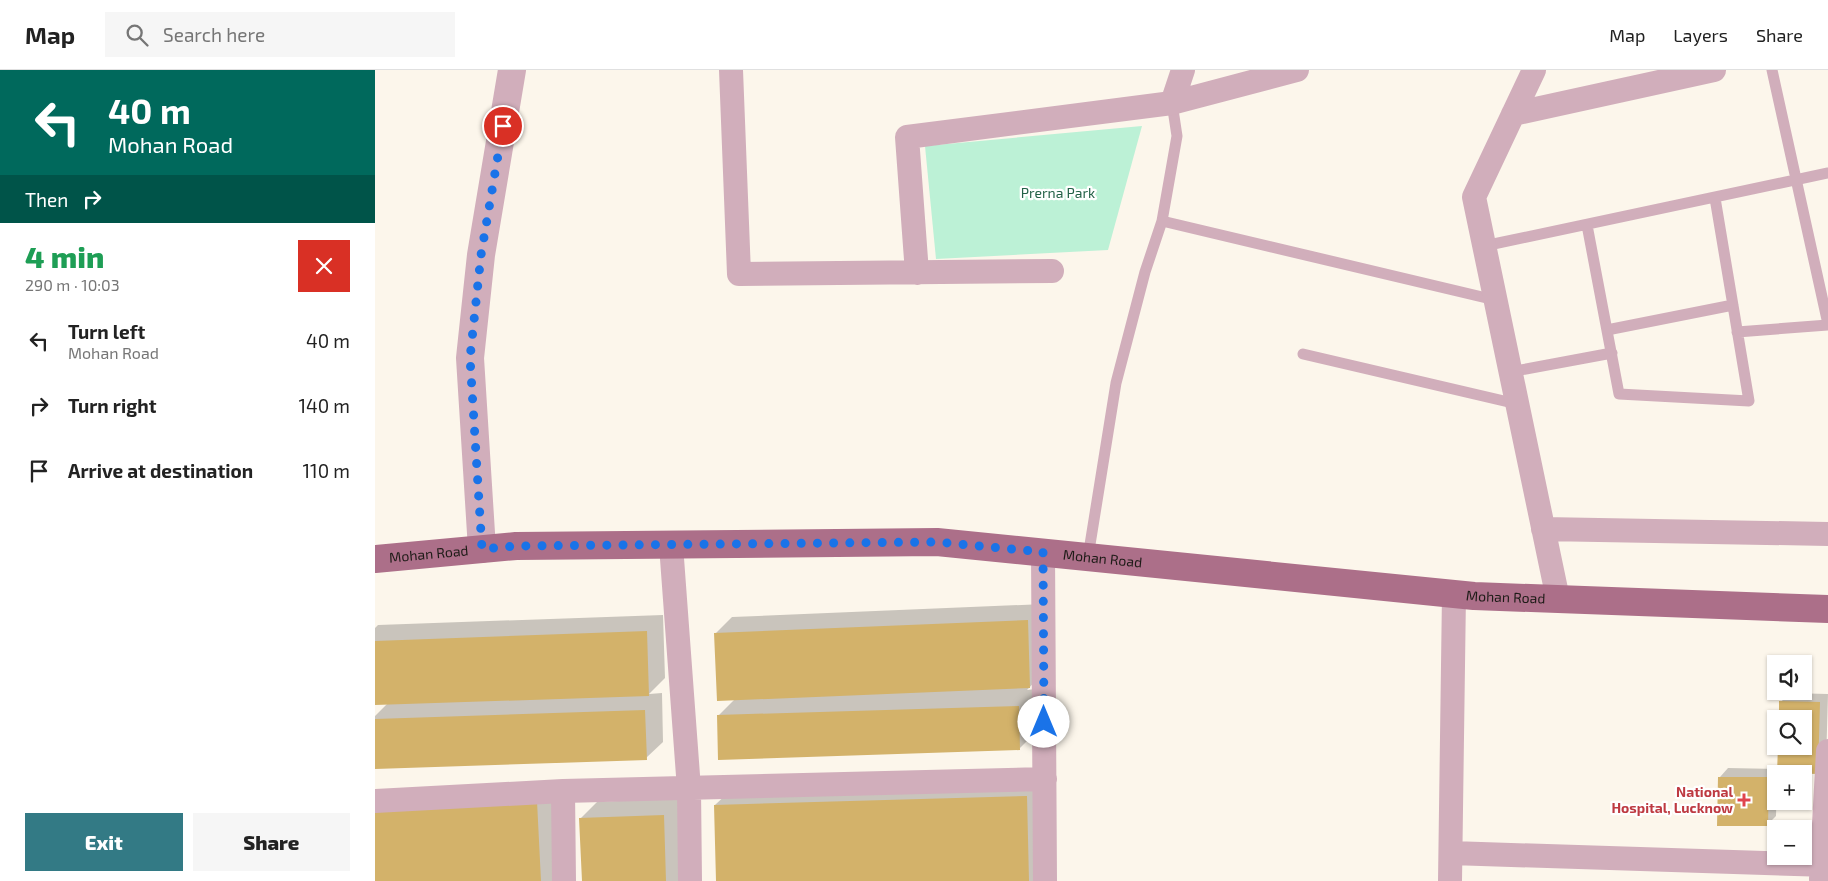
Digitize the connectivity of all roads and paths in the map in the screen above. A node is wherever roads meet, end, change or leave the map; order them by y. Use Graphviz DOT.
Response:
graph roads {
  1 [pos="512,70"];
  2 [pos="731,70"];
  3 [pos="1183,70"];
  4 [pos="1297,70"];
  5 [pos="1534,70"];
  6 [pos="1714,70"];
  7 [pos="1772,70"];
  8 [pos="1172,103"];
  9 [pos="1513,114"];
  10 [pos="1828,173"];
  11 [pos="1796,181"];
  12 [pos="1715,198"];
  13 [pos="1162,221"];
  14 [pos="1587,225"];
  15 [pos="1484,246"];
  16 [pos="1052,271"];
  17 [pos="917,272"];
  18 [pos="1495,300"];
  19 [pos="1733,306"];
  20 [pos="1827,319"];
  21 [pos="1607,330"];
  22 [pos="1737,332"];
  23 [pos="1612,353"];
  24 [pos="1303,354"];
  25 [pos="1510,372"];
  26 [pos="1517,404"];
  27 [pos="1543,529"];
  28 [pos="1828,534"];
  29 [pos="671,545"];
  30 [pos="482,549"];
  31 [pos="1043,552"];
  32 [pos="1088,557"];
  33 [pos="375,559"];
  34 [pos="1455,594"];
  35 [pos="1558,599"];
  36 [pos="1828,609"];
  37 [pos="1828,751"];
  38 [pos="1045,779"];
  39 [pos="689,788"];
  40 [pos="563,791"];
  41 [pos="375,801"];
  42 [pos="1451,853"];
  43 [pos="1824,870"];
  44 [pos="564,881"];
  45 [pos="690,881"];
  46 [pos="1045,881"];
  47 [pos="1450,881"];
  1 -- 30 [label="street"];
  2 -- 17 [label="street"];
  3 -- 8 [label="street"];
  4 -- 8 [label="street"];
  5 -- 9 [label="street"];
  6 -- 9 [label="street"];
  7 -- 11 [label="lane"];
  8 -- 13 [label="lane"];
  8 -- 17 [label="street"];
  9 -- 15 [label="street"];
  10 -- 11 [label="lane"];
  11 -- 12 [label="lane"];
  11 -- 20 [label="lane"];
  12 -- 14 [label="lane"];
  12 -- 19 [label="lane"];
  13 -- 18 [label="lane"];
  13 -- 32 [label="lane"];
  14 -- 15 [label="lane"];
  14 -- 21 [label="lane"];
  15 -- 18 [label="street"];
  16 -- 17 [label="street"];
  18 -- 25 [label="street"];
  19 -- 21 [label="lane"];
  19 -- 22 [label="lane"];
  20 -- 22 [label="lane"];
  21 -- 23 [label="lane"];
  22 -- 23 [label="lane"];
  23 -- 25 [label="lane"];
  24 -- 26 [label="lane"];
  25 -- 26 [label="street"];
  26 -- 27 [label="street"];
  27 -- 28 [label="street"];
  27 -- 35 [label="street"];
  29 -- 30 [label="main road, Mohan Road"];
  29 -- 31 [label="main road, Mohan Road"];
  29 -- 39 [label="street"];
  30 -- 33 [label="main road, Mohan Road"];
  31 -- 32 [label="main road, Mohan Road"];
  31 -- 38 [label="street"];
  32 -- 34 [label="main road, Mohan Road"];
  34 -- 35 [label="main road, Mohan Road"];
  34 -- 42 [label="street"];
  35 -- 36 [label="main road, Mohan Road"];
  37 -- 43 [label="street"];
  38 -- 39 [label="street"];
  38 -- 46 [label="street"];
  39 -- 40 [label="street"];
  39 -- 45 [label="street"];
  40 -- 41 [label="street"];
  40 -- 44 [label="street"];
  42 -- 43 [label="street"];
  42 -- 47 [label="street"];
}
